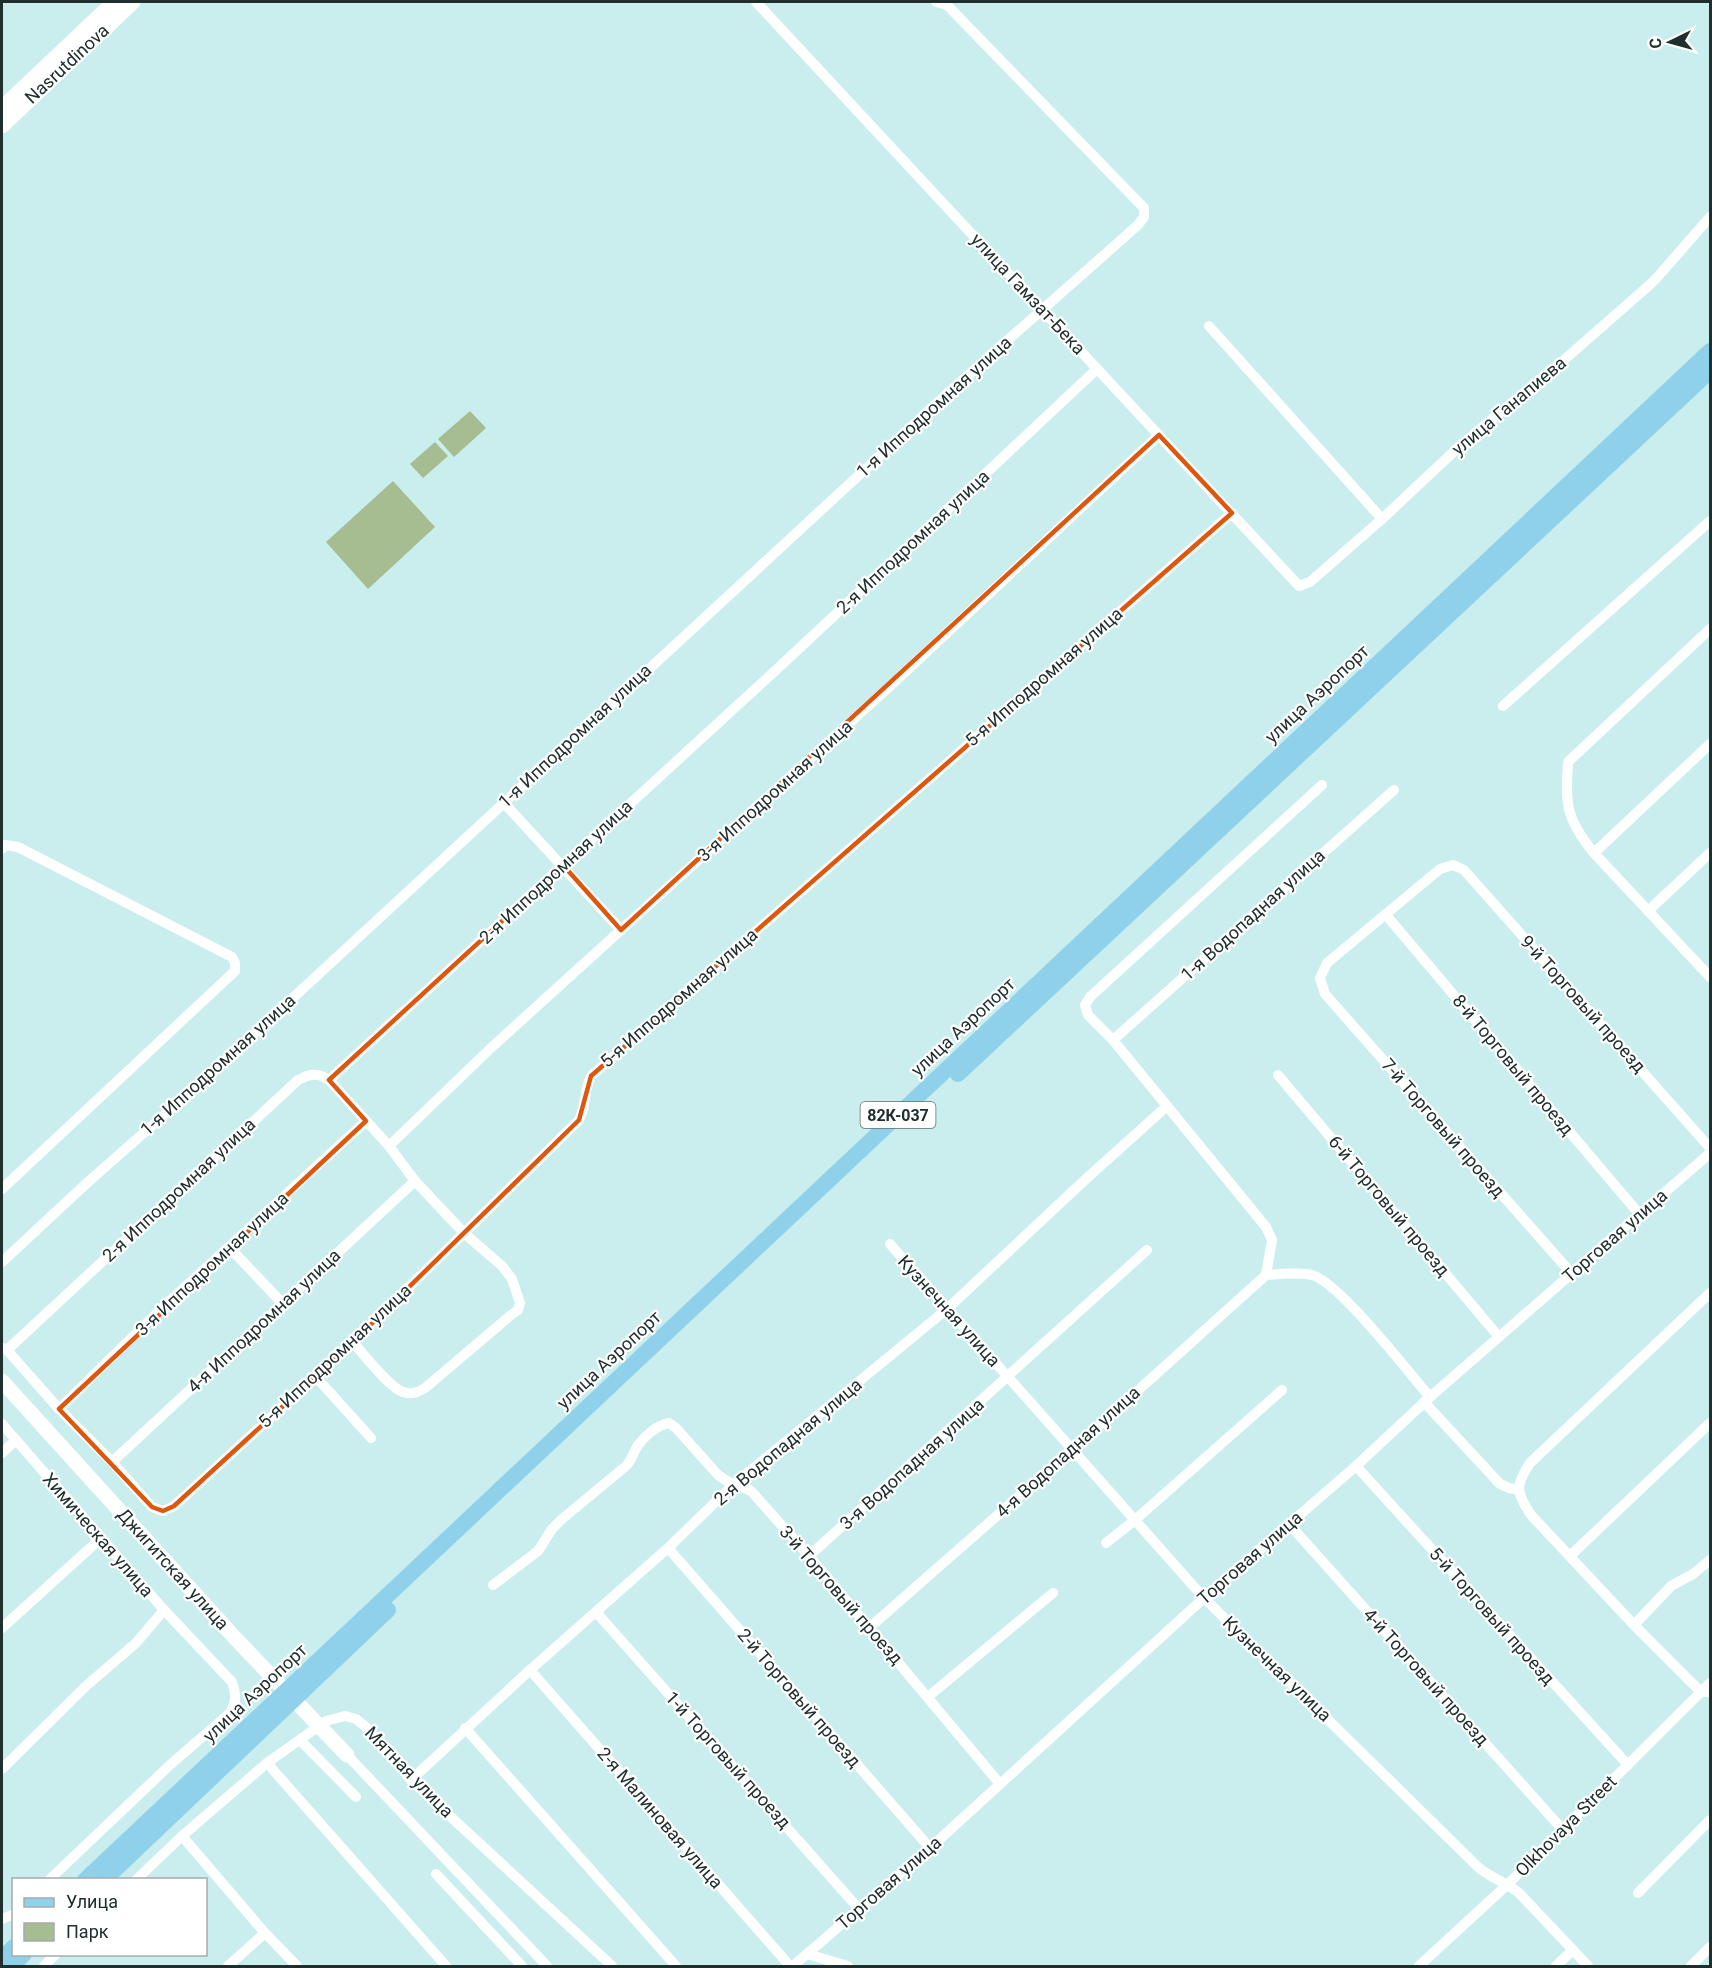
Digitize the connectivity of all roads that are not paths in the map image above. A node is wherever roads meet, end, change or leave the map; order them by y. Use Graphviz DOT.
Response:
graph roads {
  1 [pos="114,2"];
  2 [pos="133,2"];
  3 [pos="756,2"];
  4 [pos="936,2"];
  5 [pos="2,108"];
  6 [pos="2,126"];
  7 [pos="1710,217"];
  8 [pos="1042,310"];
  9 [pos="1209,326"];
  10 [pos="1710,351"];
  11 [pos="1097,369"];
  12 [pos="1710,371"];
  13 [pos="1159,435"];
  14 [pos="1232,513"];
  15 [pos="1382,519"];
  16 [pos="1710,521"];
  17 [pos="1299,586"];
  18 [pos="1710,629"];
  19 [pos="1503,706"];
  20 [pos="1710,744"];
  21 [pos="1322,785"];
  22 [pos="1394,790"];
  23 [pos="503,802"];
  24 [pos="2,849"];
  25 [pos="1594,853"];
  26 [pos="1710,853"];
  27 [pos="562,866"];
  28 [pos="1648,910"];
  29 [pos="1386,915"];
  30 [pos="621,930"];
  31 [pos="1709,973"];
  32 [pos="1113,1040"];
  33 [pos="1278,1075"];
  34 [pos="329,1080"];
  35 [pos="1167,1107"];
  36 [pos="366,1121"];
  37 [pos="389,1146"];
  38 [pos="1710,1148"];
  39 [pos="1710,1153"];
  40 [pos="415,1181"];
  41 [pos="2,1189"];
  42 [pos="1640,1215"];
  43 [pos="464,1233"];
  44 [pos="890,1244"];
  45 [pos="229,1247"];
  46 [pos="1147,1250"];
  47 [pos="2,1262"];
  48 [pos="1572,1274"];
  49 [pos="1266,1275"];
  50 [pos="1710,1293"];
  51 [pos="283,1304"];
  52 [pos="947,1309"];
  53 [pos="1499,1337"];
  54 [pos="353,1342"];
  55 [pos="4,1349"];
  56 [pos="1008,1376"];
  57 [pos="316,1377"];
  58 [pos="2,1381"];
  59 [pos="1282,1390"];
  60 [pos="1427,1400"];
  61 [pos="59,1409"];
  62 [pos="1710,1423"];
  63 [pos="2,1424"];
  64 [pos="371,1438"];
  65 [pos="16,1440"];
  66 [pos="1073,1449"];
  67 [pos="2,1453"];
  68 [pos="112,1462"];
  69 [pos="1356,1466"];
  70 [pos="733,1485"];
  71 [pos="1519,1490"];
  72 [pos="1135,1520"];
  73 [pos="1289,1524"];
  74 [pos="100,1539"];
  75 [pos="1106,1543"];
  76 [pos="668,1548"];
  77 [pos="809,1556"];
  78 [pos="1571,1556"];
  79 [pos="1710,1560"];
  80 [pos="493,1585"];
  81 [pos="1053,1593"];
  82 [pos="1204,1598"];
  83 [pos="164,1610"];
  84 [pos="596,1612"];
  85 [pos="1634,1625"];
  86 [pos="2,1628"];
  87 [pos="869,1628"];
  88 [pos="530,1670"];
  89 [pos="1710,1683"];
  90 [pos="1706,1692"];
  91 [pos="928,1696"];
  92 [pos="465,1728"];
  93 [pos="300,1740"];
  94 [pos="347,1755"];
  95 [pos="267,1763"];
  96 [pos="1628,1765"];
  97 [pos="2,1769"];
  98 [pos="411,1780"];
  99 [pos="1000,1784"];
  100 [pos="356,1797"];
  101 [pos="1710,1820"];
  102 [pos="1562,1829"];
  103 [pos="182,1836"];
  104 [pos="930,1848"];
  105 [pos="436,1874"];
  106 [pos="51,1878"];
  107 [pos="87,1878"];
  108 [pos="106,1878"];
  109 [pos="138,1878"];
  110 [pos="1508,1884"];
  111 [pos="1638,1893"];
  112 [pos="860,1909"];
  113 [pos="265,1933"];
  114 [pos="1710,1947"];
  115 [pos="1573,1950"];
  116 [pos="807,1954"];
  117 [pos="228,1966"];
  118 [pos="297,1966"];
  119 [pos="446,1966"];
  120 [pos="522,1966"];
  121 [pos="547,1966"];
  122 [pos="612,1966"];
  123 [pos="676,1966"];
  124 [pos="791,1966"];
  125 [pos="848,1966"];
  126 [pos="1419,1966"];
  127 [pos="1556,1966"];
  128 [pos="1588,1966"];
  129 [pos="1691,1966"];
  1 -- 5 [label="street"];
  2 -- 6 [label="street, Nasrutdinova"];
  3 -- 8 [label="street, улица Гамзат-Бека"];
  4 -- 8 [label="street, 1-я Ипподромная улица"];
  7 -- 15 [label="street, улица Ганапиева"];
  8 -- 11 [label="street, улица Гамзат-Бека"];
  8 -- 23 [label="street, 1-я Ипподромная улица"];
  9 -- 15 [label="street"];
  10 -- 107 [label="main road, улица Аэропорт / 82К-037"];
  11 -- 13 [label="street, улица Гамзат-Бека"];
  11 -- 27 [label="street, 2-я Ипподромная улица"];
  12 -- 108 [label="main road, улица Аэропорт"];
  13 -- 14 [label="street, улица Гамзат-Бека"];
  13 -- 30 [label="street, 3-я Ипподромная улица"];
  14 -- 17 [label="street, улица Гамзат-Бека"];
  14 -- 43 [label="street, 5-я Ипподромная улица"];
  15 -- 17 [label="street, улица Ганапиева"];
  16 -- 19 [label="street"];
  18 -- 25 [label="street"];
  20 -- 25 [label="street"];
  21 -- 32 [label="street"];
  22 -- 32 [label="street, 1-я Водопадная улица"];
  23 -- 27 [label="street"];
  23 -- 47 [label="street, 1-я Ипподромная улица"];
  24 -- 41 [label="street"];
  25 -- 28 [label="street"];
  26 -- 28 [label="street"];
  27 -- 30 [label="street"];
  27 -- 34 [label="street, 2-я Ипподромная улица"];
  28 -- 31 [label="street"];
  29 -- 38 [label="street, 9-й Торговый проезд"];
  29 -- 42 [label="street, 8-й Торговый проезд"];
  29 -- 48 [label="street, 7-й Торговый проезд"];
  30 -- 37 [label="street, 3-я Ипподромная улица"];
  32 -- 35 [label="street"];
  33 -- 53 [label="street, 6-й Торговый проезд"];
  34 -- 36 [label="street"];
  34 -- 55 [label="street, 2-я Ипподромная улица"];
  35 -- 49 [label="street"];
  35 -- 52 [label="street, 2-я Водопадная улица"];
  36 -- 37 [label="street"];
  36 -- 45 [label="street, 3-я Ипподромная улица"];
  37 -- 40 [label="street"];
  39 -- 42 [label="street, Торговая улица"];
  40 -- 43 [label="street"];
  40 -- 51 [label="street, 4-я Ипподромная улица"];
  42 -- 48 [label="street, Торговая улица"];
  43 -- 54 [label="street, 5-я Ипподромная улица"];
  43 -- 54 [label="street"];
  44 -- 52 [label="street, Кузнечная улица"];
  45 -- 51 [label="street"];
  45 -- 61 [label="street, 3-я Ипподромная улица"];
  46 -- 56 [label="street, 3-я Водопадная улица"];
  48 -- 53 [label="street, Торговая улица"];
  49 -- 60 [label="street"];
  49 -- 66 [label="street, 4-я Водопадная улица"];
  50 -- 71 [label="street"];
  51 -- 68 [label="street, 4-я Ипподромная улица"];
  52 -- 56 [label="street, Кузнечная улица"];
  52 -- 70 [label="street, 2-я Водопадная улица"];
  53 -- 60 [label="street, Торговая улица"];
  54 -- 57 [label="street, 5-я Ипподромная улица"];
  55 -- 61 [label="street"];
  56 -- 66 [label="street, Кузнечная улица"];
  56 -- 77 [label="street, 3-я Водопадная улица"];
  57 -- 64 [label="street"];
  57 -- 68 [label="street, 5-я Ипподромная улица"];
  58 -- 94 [label="street, Джигитская улица"];
  59 -- 72 [label="street"];
  60 -- 69 [label="street, Торговая улица"];
  60 -- 71 [label="street"];
  61 -- 68 [label="street"];
  62 -- 78 [label="street"];
  63 -- 65 [label="street, Химическая улица"];
  65 -- 67 [label="street"];
  65 -- 74 [label="street, Химическая улица"];
  66 -- 72 [label="street, Кузнечная улица"];
  66 -- 87 [label="street, 4-я Водопадная улица"];
  69 -- 73 [label="street, Торговая улица"];
  69 -- 96 [label="street, 5-й Торговый проезд"];
  70 -- 76 [label="street, 2-я Водопадная улица"];
  70 -- 77 [label="street, 3-й Торговый проезд"];
  70 -- 80 [label="street, 3-й Торговый проезд"];
  71 -- 78 [label="street"];
  72 -- 75 [label="street"];
  72 -- 82 [label="street, Кузнечная улица"];
  73 -- 82 [label="street, Торговая улица"];
  73 -- 102 [label="street, 4-й Торговый проезд"];
  74 -- 83 [label="street, Химическая улица"];
  74 -- 86 [label="street"];
  76 -- 84 [label="street, 2-я Водопадная улица"];
  76 -- 104 [label="street, 2-й Торговый проезд"];
  77 -- 87 [label="street, 3-й Торговый проезд"];
  78 -- 85 [label="street"];
  79 -- 85 [label="street"];
  81 -- 91 [label="street"];
  82 -- 99 [label="street, Торговая улица"];
  82 -- 110 [label="street, Кузнечная улица"];
  83 -- 97 [label="street, Химическая улица"];
  83 -- 106 [label="street"];
  84 -- 88 [label="street, 2-я Водопадная улица"];
  84 -- 112 [label="street, 1-й Торговый проезд"];
  85 -- 90 [label="street"];
  87 -- 91 [label="street, 3-й Торговый проезд"];
  88 -- 92 [label="street, 2-я Водопадная улица"];
  88 -- 124 [label="street, 2-я Малиновая улица"];
  89 -- 90 [label="street, Olkhovaya Street"];
  90 -- 96 [label="street, Olkhovaya Street"];
  91 -- 99 [label="street, 3-й Торговый проезд"];
  92 -- 98 [label="street, 2-я Водопадная улица"];
  92 -- 123 [label="street"];
  93 -- 95 [label="street, Мятная улица"];
  93 -- 98 [label="street, Мятная улица"];
  93 -- 100 [label="street"];
  94 -- 121 [label="street"];
  95 -- 103 [label="street, Мятная улица"];
  95 -- 119 [label="street"];
  96 -- 102 [label="street, Olkhovaya Street"];
  98 -- 122 [label="street, Мятная улица"];
  99 -- 104 [label="street, Торговая улица"];
  101 -- 111 [label="street"];
  102 -- 110 [label="street, Olkhovaya Street"];
  103 -- 109 [label="street, Мятная улица"];
  103 -- 113 [label="street"];
  104 -- 112 [label="street, Торговая улица"];
  105 -- 120 [label="street"];
  110 -- 115 [label="street, Кузнечная улица"];
  110 -- 126 [label="street, Olkhovaya Street"];
  112 -- 116 [label="street, Торговая улица"];
  113 -- 117 [label="street"];
  113 -- 118 [label="street"];
  114 -- 129 [label="street"];
  115 -- 127 [label="street"];
  115 -- 128 [label="street, Кузнечная улица"];
  116 -- 124 [label="street, Торговая улица"];
  116 -- 125 [label="street"];
}
